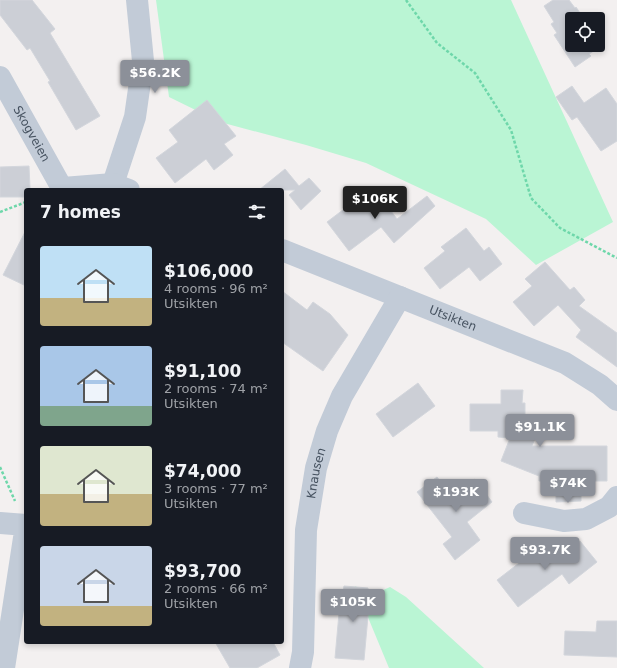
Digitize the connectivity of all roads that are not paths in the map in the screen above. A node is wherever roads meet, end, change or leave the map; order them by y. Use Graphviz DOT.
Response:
graph roads {
  1 [pos="137,0"];
  2 [pos="0,77"];
  3 [pos="121,187"];
  4 [pos="62,188"];
  5 [pos="92,188"];
  6 [pos="284,251"];
  7 [pos="400,297"];
  8 [pos="617,400"];
  9 [pos="617,497"];
  10 [pos="524,513"];
  11 [pos="0,523"];
  12 [pos="24,525"];
  13 [pos="24,538"];
  14 [pos="4,668"];
  15 [pos="300,668"];
  1 -- 3 [label="street"];
  2 -- 4 [label="street, Skogveien"];
  3 -- 5 [label="street"];
  6 -- 7 [label="street, Utsikten"];
  7 -- 8 [label="street, Utsikten"];
  7 -- 15 [label="street, Knausen"];
  9 -- 10 [label="street"];
  11 -- 12 [label="street"];
  13 -- 14 [label="street"];
}
